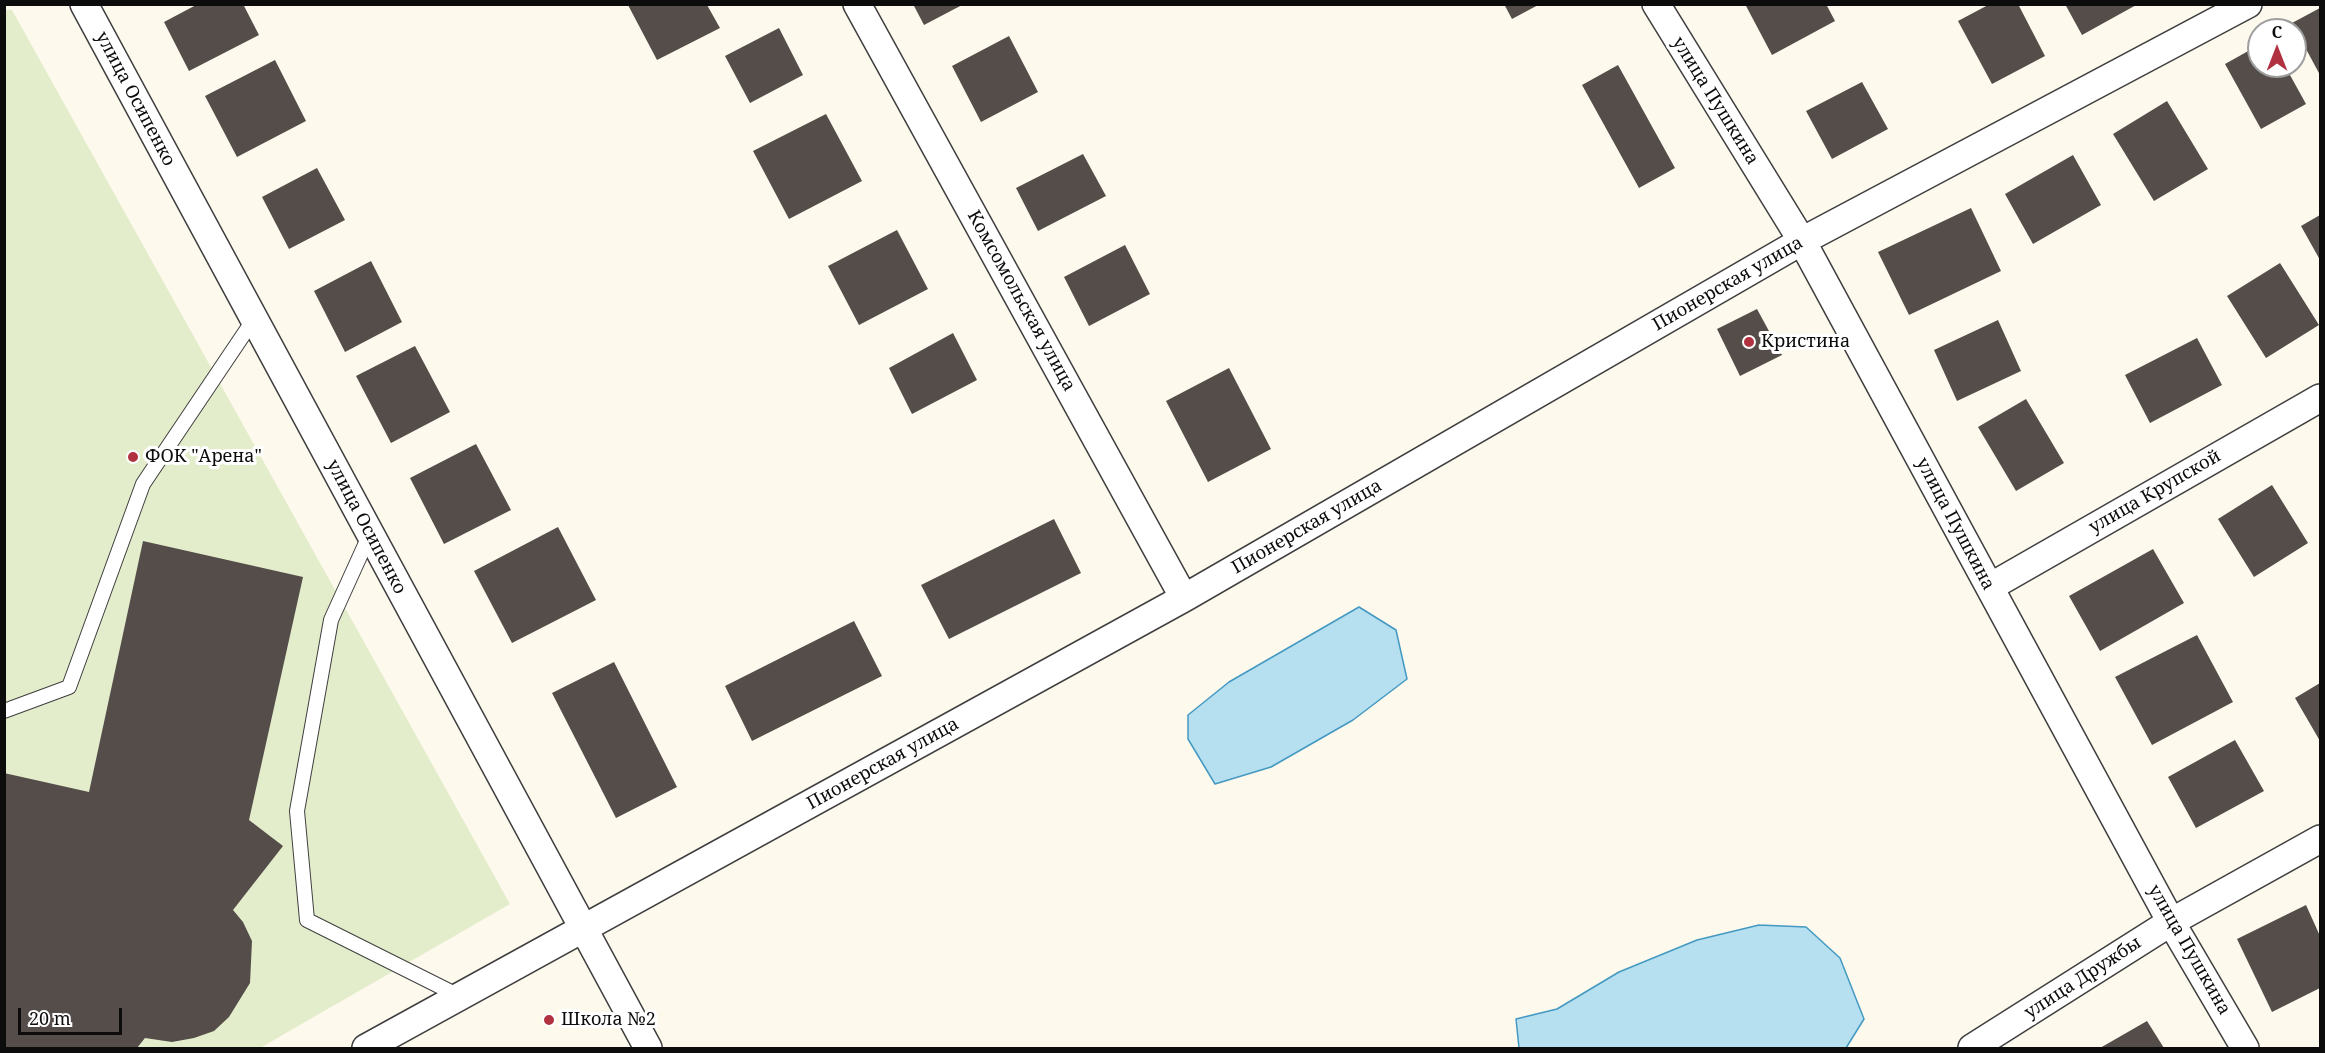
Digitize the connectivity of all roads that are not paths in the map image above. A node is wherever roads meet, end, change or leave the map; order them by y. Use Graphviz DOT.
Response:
graph roads {
  1 [pos="84,4"];
  2 [pos="857,4"];
  3 [pos="1656,4"];
  4 [pos="2247,4"];
  5 [pos="1802,241"];
  6 [pos="254,319"];
  7 [pos="2320,398"];
  8 [pos="370,534"];
  9 [pos="1990,587"];
  10 [pos="1184,598"];
  11 [pos="4,711"];
  12 [pos="2320,839"];
  13 [pos="2171,922"];
  14 [pos="583,928"];
  15 [pos="459,996"];
  16 [pos="366,1048"];
  17 [pos="648,1048"];
  18 [pos="1972,1048"];
  19 [pos="2246,1048"];
  1 -- 6 [label="street, улица Осипенко"];
  2 -- 10 [label="street, Комсомольская улица"];
  3 -- 5 [label="street, улица Пушкина"];
  4 -- 5 [label="street, Пионерская улица"];
  5 -- 9 [label="street, улица Пушкина"];
  5 -- 10 [label="street, Пионерская улица"];
  6 -- 8 [label="street, улица Осипенко"];
  6 -- 11 [label="lane"];
  7 -- 9 [label="street, улица Крупской"];
  8 -- 14 [label="street, улица Осипенко"];
  8 -- 15 [label="lane"];
  9 -- 13 [label="street, улица Пушкина"];
  10 -- 14 [label="street, Пионерская улица"];
  12 -- 13 [label="street, улица Дружбы"];
  13 -- 18 [label="street, улица Дружбы"];
  13 -- 19 [label="street, улица Пушкина"];
  14 -- 15 [label="street, Пионерская улица"];
  14 -- 17 [label="street, улица Осипенко"];
  15 -- 16 [label="street, Пионерская улица"];
}
